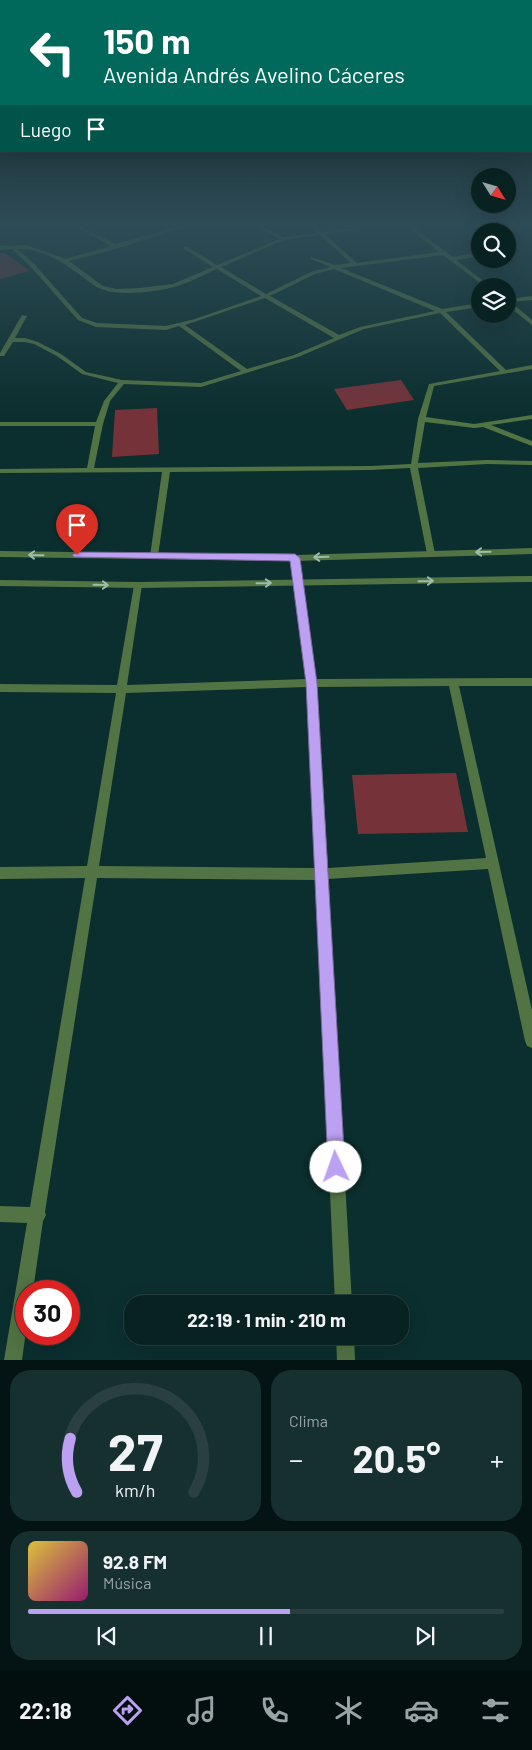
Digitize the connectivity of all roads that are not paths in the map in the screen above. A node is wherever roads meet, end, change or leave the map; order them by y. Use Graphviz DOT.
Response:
graph roads {
  1 [pos="54,289"];
  2 [pos="111,289"];
  3 [pos="146,289"];
  4 [pos="254,289"];
  5 [pos="278,289"];
  6 [pos="390,289"];
  7 [pos="264,296"];
  8 [pos="532,298"];
  9 [pos="516,301"];
  10 [pos="471,306"];
  11 [pos="516,309"];
  12 [pos="442,311"];
  13 [pos="24,316"];
  14 [pos="532,323"];
  15 [pos="180,324"];
  16 [pos="339,338"];
  17 [pos="12,340"];
  18 [pos="2,355"];
  19 [pos="532,367"];
  20 [pos="247,372"];
  21 [pos="505,372"];
  22 [pos="122,382"];
  23 [pos="532,417"];
  24 [pos="422,419"];
  25 [pos="0,424"];
  26 [pos="99,424"];
  27 [pos="483,425"];
  28 [pos="532,446"];
  29 [pos="528,463"];
  30 [pos="414,467"];
  31 [pos="166,470"];
  32 [pos="0,471"];
  33 [pos="90,471"];
  34 [pos="532,551"];
  35 [pos="0,554"];
  36 [pos="431,554"];
  37 [pos="154,556"];
  38 [pos="295,558"];
  39 [pos="532,579"];
  40 [pos="297,582"];
  41 [pos="0,583"];
  42 [pos="138,585"];
  43 [pos="453,682"];
  44 [pos="532,682"];
  45 [pos="312,683"];
  46 [pos="0,688"];
  47 [pos="122,689"];
  48 [pos="492,863"];
  49 [pos="92,872"];
  50 [pos="0,873"];
  51 [pos="322,874"];
  52 [pos="532,1041"];
  53 [pos="0,1214"];
  54 [pos="38,1215"];
  55 [pos="344,1295"];
  56 [pos="345,1345"];
  57 [pos="13,1360"];
  58 [pos="346,1360"];
  1 -- 15 [label="street"];
  2 -- 3 [label="street"];
  4 -- 7 [label="street"];
  5 -- 7 [label="street"];
  6 -- 12 [label="street"];
  7 -- 15 [label="street"];
  7 -- 16 [label="street"];
  8 -- 9 [label="street"];
  10 -- 12 [label="street"];
  11 -- 14 [label="street"];
  12 -- 16 [label="street"];
  12 -- 21 [label="street"];
  13 -- 17 [label="street"];
  15 -- 20 [label="street"];
  16 -- 20 [label="street"];
  17 -- 18 [label="street"];
  17 -- 22 [label="street"];
  19 -- 21 [label="street"];
  20 -- 22 [label="street"];
  21 -- 24 [label="street"];
  22 -- 26 [label="street"];
  23 -- 27 [label="street"];
  24 -- 27 [label="street"];
  24 -- 30 [label="street"];
  25 -- 26 [label="street"];
  26 -- 33 [label="street"];
  27 -- 28 [label="street"];
  28 -- 29 [label="street"];
  29 -- 30 [label="street"];
  30 -- 31 [label="street"];
  30 -- 36 [label="street"];
  31 -- 33 [label="street"];
  31 -- 37 [label="street"];
  32 -- 33 [label="street"];
  34 -- 36 [label="street, one-way"];
  37 -- 35 [label="street, one-way"];
  36 -- 38 [label="street, one-way"];
  37 -- 38 [label="street"];
  38 -- 40 [label="street"];
  40 -- 39 [label="street, one-way"];
  42 -- 40 [label="street, one-way"];
  40 -- 45 [label="street"];
  41 -- 42 [label="street, one-way"];
  42 -- 47 [label="street"];
  43 -- 44 [label="street"];
  43 -- 45 [label="street"];
  43 -- 48 [label="street"];
  45 -- 47 [label="street"];
  45 -- 51 [label="street"];
  46 -- 47 [label="street"];
  47 -- 49 [label="street"];
  48 -- 51 [label="street"];
  48 -- 52 [label="street"];
  49 -- 50 [label="street"];
  49 -- 51 [label="street"];
  49 -- 54 [label="street"];
  51 -- 55 [label="street"];
  53 -- 54 [label="street"];
  54 -- 57 [label="street"];
  56 -- 58 [label="street"];
}
